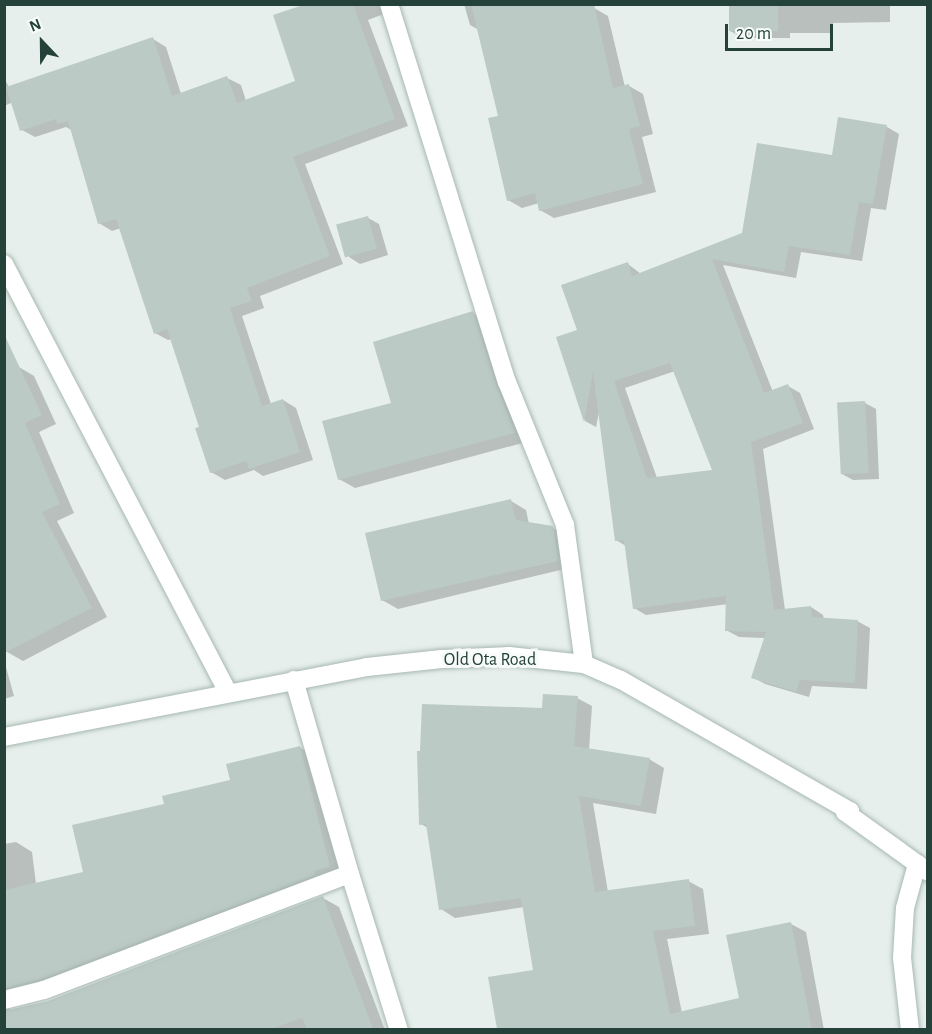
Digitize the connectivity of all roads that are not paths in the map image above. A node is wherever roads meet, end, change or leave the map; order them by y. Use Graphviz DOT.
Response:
graph roads {
  1 [pos="389,4"];
  2 [pos="4,264"];
  3 [pos="584,664"];
  4 [pos="294,680"];
  5 [pos="228,693"];
  6 [pos="4,737"];
  7 [pos="922,868"];
  8 [pos="350,874"];
  9 [pos="4,1000"];
  10 [pos="399,1029"];
  11 [pos="910,1029"];
  1 -- 3 [label="street"];
  2 -- 5 [label="street"];
  3 -- 4 [label="street, Old Ota Road"];
  3 -- 7 [label="street, Old Ota Road"];
  4 -- 5 [label="street, Old Ota Road"];
  4 -- 8 [label="street"];
  5 -- 6 [label="street, Old Ota Road"];
  7 -- 11 [label="street, Old Ota Road"];
  8 -- 9 [label="street"];
  8 -- 10 [label="street"];
}
